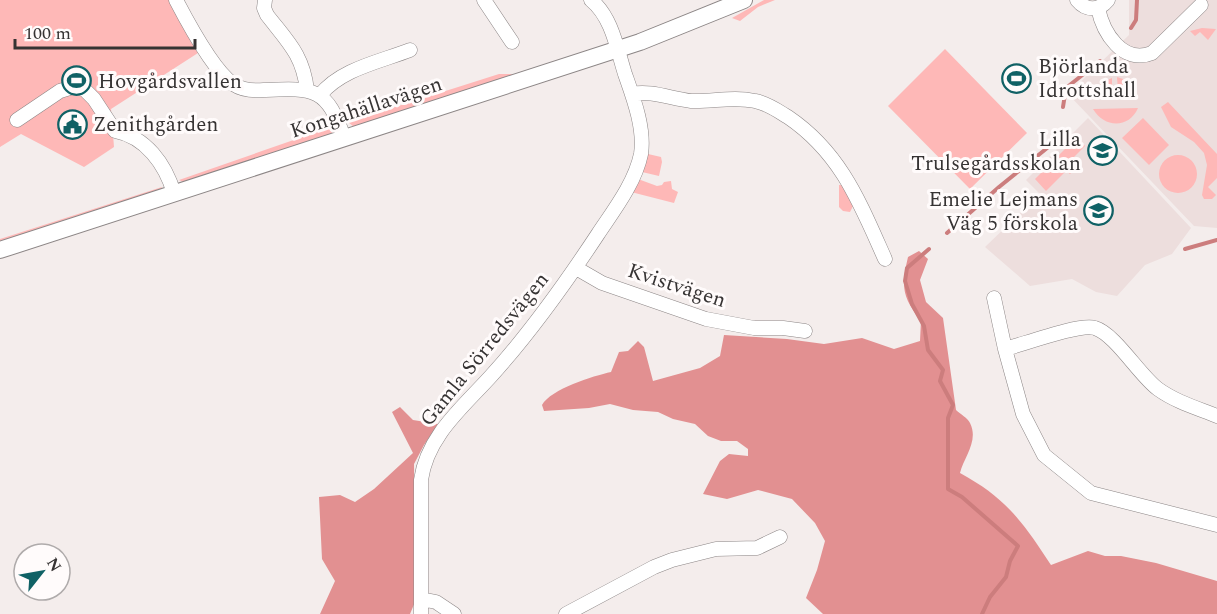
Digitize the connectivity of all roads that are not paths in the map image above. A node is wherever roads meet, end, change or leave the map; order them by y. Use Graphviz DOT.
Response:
graph roads {
  1 [pos="265,0"];
  2 [pos="484,0"];
  3 [pos="591,0"];
  4 [pos="744,0"];
  5 [pos="1077,0"];
  6 [pos="182,2"];
  7 [pos="1103,4"];
  8 [pos="1201,5"];
  9 [pos="512,42"];
  10 [pos="618,49"];
  11 [pos="410,50"];
  12 [pos="314,92"];
  13 [pos="632,94"];
  14 [pos="17,120"];
  15 [pos="344,138"];
  16 [pos="174,193"];
  17 [pos="0,250"];
  18 [pos="885,259"];
  19 [pos="576,268"];
  20 [pos="994,298"];
  21 [pos="805,331"];
  22 [pos="1005,349"];
  23 [pos="1217,416"];
  24 [pos="1217,525"];
  25 [pos="780,537"];
  26 [pos="421,599"];
  27 [pos="421,614"];
  28 [pos="454,614"];
  29 [pos="566,614"];
  1 -- 12 [label="street"];
  2 -- 9 [label="street"];
  3 -- 10 [label="street, Gamla Sörredsvägen"];
  4 -- 10 [label="street, Kongahällavägen"];
  5 -- 7 [label="street"];
  6 -- 12 [label="street"];
  7 -- 8 [label="street"];
  10 -- 13 [label="street, Gamla Sörredsvägen"];
  10 -- 15 [label="street, Kongahällavägen"];
  11 -- 12 [label="street"];
  12 -- 15 [label="street"];
  13 -- 18 [label="street"];
  13 -- 19 [label="street, Gamla Sörredsvägen"];
  14 -- 16 [label="street"];
  15 -- 16 [label="street, Kongahällavägen"];
  16 -- 17 [label="street, Kongahällavägen"];
  19 -- 21 [label="street, Kvistvägen"];
  19 -- 26 [label="street, Gamla Sörredsvägen"];
  20 -- 22 [label="street"];
  22 -- 23 [label="street"];
  22 -- 24 [label="street"];
  25 -- 29 [label="street"];
  26 -- 27 [label="street, Gamla Sörredsvägen"];
  26 -- 28 [label="street"];
}
